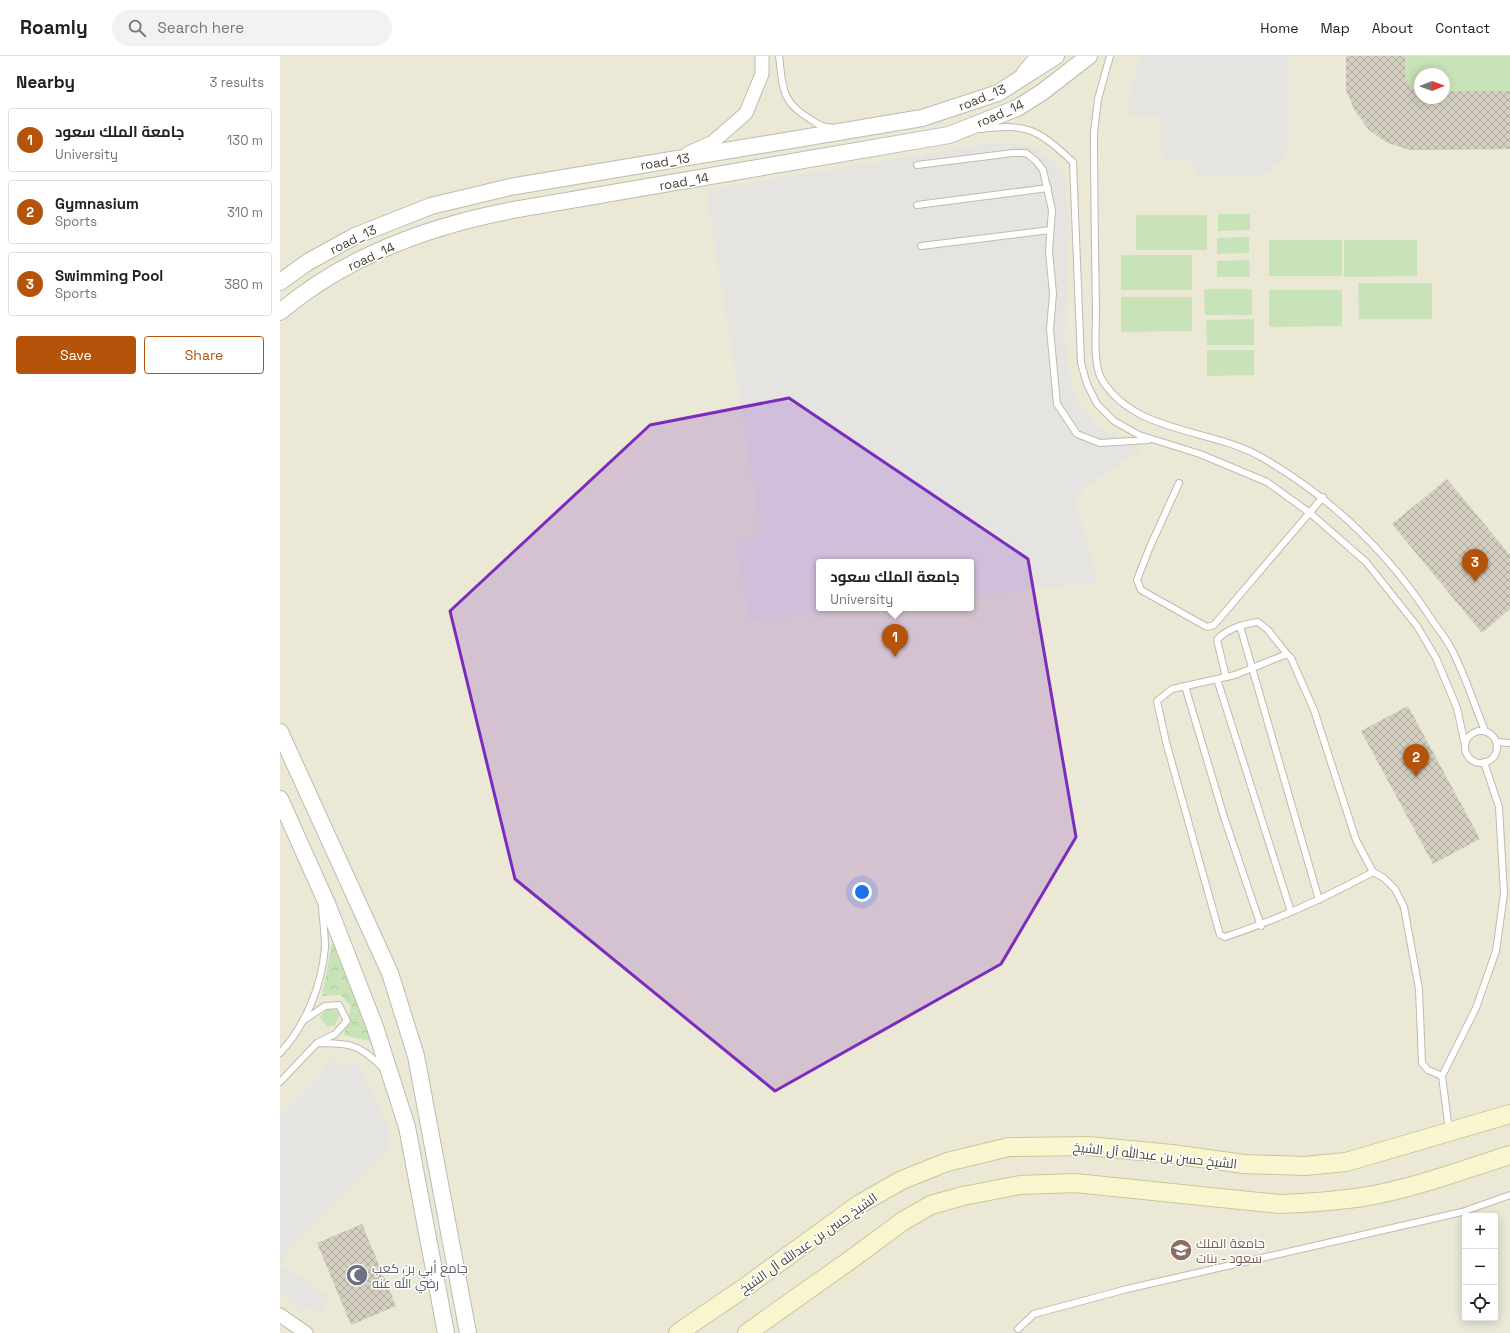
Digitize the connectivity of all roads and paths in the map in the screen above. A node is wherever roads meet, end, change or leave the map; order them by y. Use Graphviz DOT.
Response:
graph roads {
  1 [pos="762,56"];
  2 [pos="779,56"];
  3 [pos="1037,56"];
  4 [pos="1056,56"];
  5 [pos="1089,56"];
  6 [pos="1110,56"];
  7 [pos="1016,82"];
  8 [pos="867,128"];
  9 [pos="958,131"];
  10 [pos="673,160"];
  11 [pos="917,165"];
  12 [pos="1048,188"];
  13 [pos="917,205"];
  14 [pos="1050,230"];
  15 [pos="921,246"];
  16 [pos="280,282"];
  17 [pos="280,312"];
  18 [pos="1152,439"];
  19 [pos="1178,483"];
  20 [pos="1323,497"];
  21 [pos="1310,513"];
  22 [pos="1240,626"];
  23 [pos="1286,654"];
  24 [pos="1252,668"];
  25 [pos="1226,677"];
  26 [pos="1217,679"];
  27 [pos="1185,686"];
  28 [pos="1485,731"];
  29 [pos="280,732"];
  30 [pos="1496,742"];
  31 [pos="1510,742"];
  32 [pos="1465,745"];
  33 [pos="1484,762"];
  34 [pos="280,799"];
  35 [pos="1372,872"];
  36 [pos="321,892"];
  37 [pos="1319,900"];
  38 [pos="1291,912"];
  39 [pos="1261,926"];
  40 [pos="303,1021"];
  41 [pos="317,1043"];
  42 [pos="280,1053"];
  43 [pos="391,1076"];
  44 [pos="1442,1076"];
  45 [pos="280,1082"];
  46 [pos="1510,1114"];
  47 [pos="1450,1132"];
  48 [pos="1510,1155"];
  49 [pos="1510,1195"];
  50 [pos="280,1315"];
  51 [pos="1018,1329"];
  52 [pos="306,1333"];
  53 [pos="446,1333"];
  54 [pos="468,1333"];
  55 [pos="678,1333"];
  56 [pos="747,1333"];
  1 -- 10 [label="street"];
  2 -- 8 [label="lane"];
  3 -- 7 [label="street"];
  4 -- 7 [label="street, road_13"];
  5 -- 9 [label="street, road_14"];
  6 -- 20 [label="lane"];
  7 -- 8 [label="street, road_13"];
  8 -- 10 [label="street, road_13"];
  9 -- 17 [label="street, road_14"];
  9 -- 18 [label="lane"];
  10 -- 16 [label="street, road_13"];
  11 -- 12 [label="lane"];
  12 -- 13 [label="lane"];
  12 -- 14 [label="lane"];
  14 -- 15 [label="lane"];
  14 -- 18 [label="lane"];
  18 -- 21 [label="lane"];
  19 -- 21 [label="lane"];
  20 -- 21 [label="lane"];
  20 -- 28 [label="lane"];
  21 -- 32 [label="lane"];
  22 -- 23 [label="lane"];
  22 -- 24 [label="lane"];
  22 -- 25 [label="lane"];
  23 -- 24 [label="lane"];
  23 -- 35 [label="lane"];
  24 -- 25 [label="lane"];
  24 -- 37 [label="lane"];
  25 -- 26 [label="lane"];
  26 -- 27 [label="lane"];
  26 -- 38 [label="lane"];
  27 -- 39 [label="lane"];
  27 -- 39 [label="lane"];
  28 -- 30 [label="lane"];
  28 -- 32 [label="lane"];
  29 -- 54 [label="street"];
  30 -- 31 [label="lane"];
  30 -- 33 [label="lane"];
  32 -- 33 [label="lane"];
  33 -- 44 [label="lane"];
  34 -- 36 [label="street"];
  35 -- 37 [label="lane"];
  35 -- 44 [label="lane"];
  36 -- 40 [label="lane"];
  36 -- 43 [label="street"];
  37 -- 38 [label="lane"];
  38 -- 39 [label="lane"];
  40 -- 41 [label="lane"];
  40 -- 42 [label="lane"];
  41 -- 43 [label="lane"];
  41 -- 45 [label="lane"];
  43 -- 53 [label="street"];
  44 -- 47 [label="lane"];
  46 -- 47 [label="main road, الشيخ حسن بن عبدالله آل الشيخ"];
  47 -- 55 [label="main road, الشيخ حسن بن عبدالله آل الشيخ"];
  48 -- 56 [label="main road"];
  49 -- 51 [label="lane"];
  50 -- 52 [label="street"];
}
